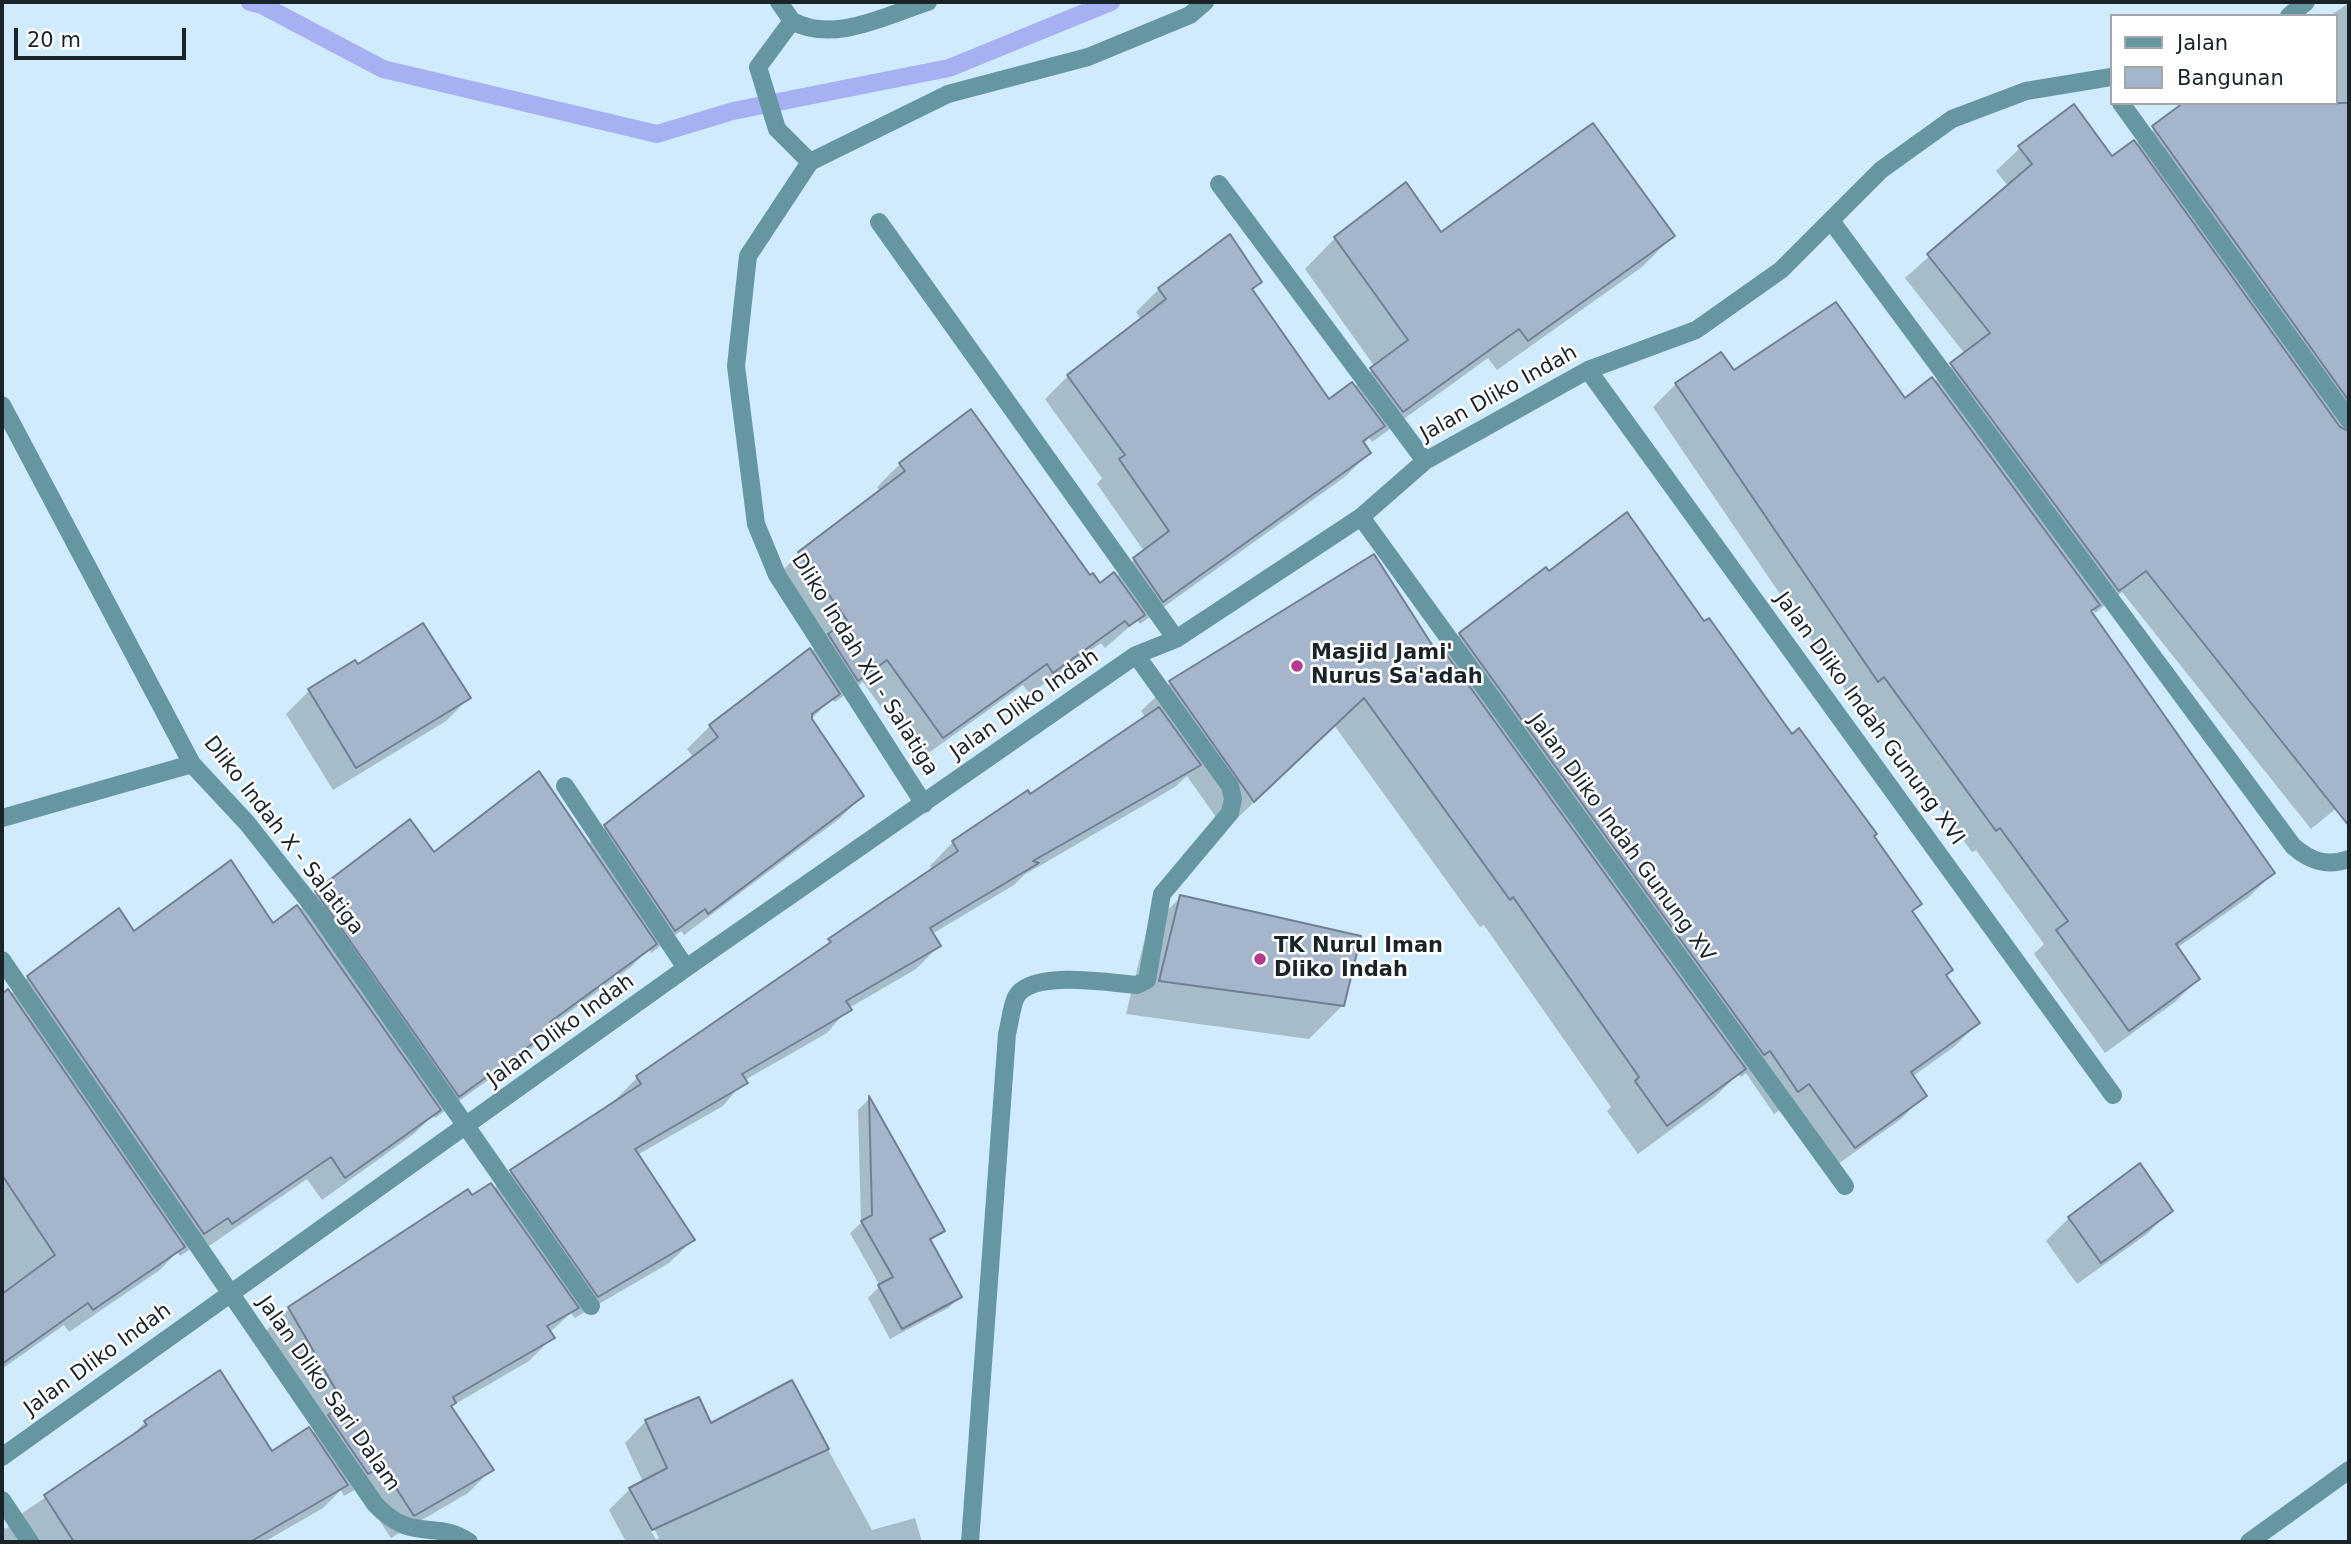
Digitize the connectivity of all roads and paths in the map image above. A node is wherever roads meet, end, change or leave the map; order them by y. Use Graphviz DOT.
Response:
graph roads {
  1 [pos="779,2"];
  2 [pos="928,2"];
  3 [pos="1205,2"];
  4 [pos="2306,2"];
  5 [pos="2291,14"];
  6 [pos="792,21"];
  7 [pos="2109,82"];
  8 [pos="2122,105"];
  9 [pos="810,162"];
  10 [pos="1219,184"];
  11 [pos="879,222"];
  12 [pos="1832,222"];
  13 [pos="1588,370"];
  14 [pos="2,405"];
  15 [pos="2349,420"];
  16 [pos="1425,461"];
  17 [pos="1361,517"];
  18 [pos="1176,639"];
  19 [pos="1136,655"];
  20 [pos="192,764"];
  21 [pos="565,786"];
  22 [pos="924,804"];
  23 [pos="2,818"];
  24 [pos="2349,859"];
  25 [pos="2,960"];
  26 [pos="686,968"];
  27 [pos="2113,1095"];
  28 [pos="467,1128"];
  29 [pos="1845,1186"];
  30 [pos="230,1293"];
  31 [pos="591,1306"];
  32 [pos="2,1457"];
  33 [pos="2349,1470"];
  34 [pos="2,1500"];
  35 [pos="30,1542"];
  36 [pos="469,1542"];
  37 [pos="970,1542"];
  38 [pos="2249,1542"];
  1 -- 6 [label="street"];
  2 -- 6 [label="street"];
  3 -- 9 [label="street"];
  4 -- 5 [label="street"];
  6 -- 9 [label="street"];
  7 -- 12 [label="street, Jalan Dliko Indah"];
  8 -- 15 [label="street"];
  9 -- 22 [label="street, Dliko Indah XII - Salatiga"];
  10 -- 16 [label="street"];
  11 -- 18 [label="street"];
  12 -- 13 [label="street, Jalan Dliko Indah"];
  12 -- 24 [label="street"];
  13 -- 16 [label="street, Jalan Dliko Indah"];
  13 -- 27 [label="street, Jalan Dliko Indah Gunung XVI"];
  14 -- 20 [label="street, Dliko Indah X - Salatiga"];
  16 -- 17 [label="street, Jalan Dliko Indah"];
  17 -- 18 [label="street, Jalan Dliko Indah"];
  17 -- 29 [label="street, Jalan Dliko Indah Gunung XV"];
  18 -- 19 [label="street, Jalan Dliko Indah"];
  19 -- 22 [label="street, Jalan Dliko Indah"];
  19 -- 37 [label="street"];
  20 -- 23 [label="street"];
  20 -- 28 [label="street, Dliko Indah X - Salatiga"];
  21 -- 26 [label="street"];
  22 -- 26 [label="street, Jalan Dliko Indah"];
  25 -- 30 [label="street, Jalan Dliko Sari Dalam"];
  26 -- 28 [label="street, Jalan Dliko Indah"];
  28 -- 30 [label="street, Jalan Dliko Indah"];
  28 -- 31 [label="street, Dliko Indah X - Salatiga"];
  30 -- 32 [label="street, Jalan Dliko Indah"];
  30 -- 36 [label="street, Jalan Dliko Sari Dalam"];
  33 -- 38 [label="street"];
  34 -- 35 [label="street"];
}
